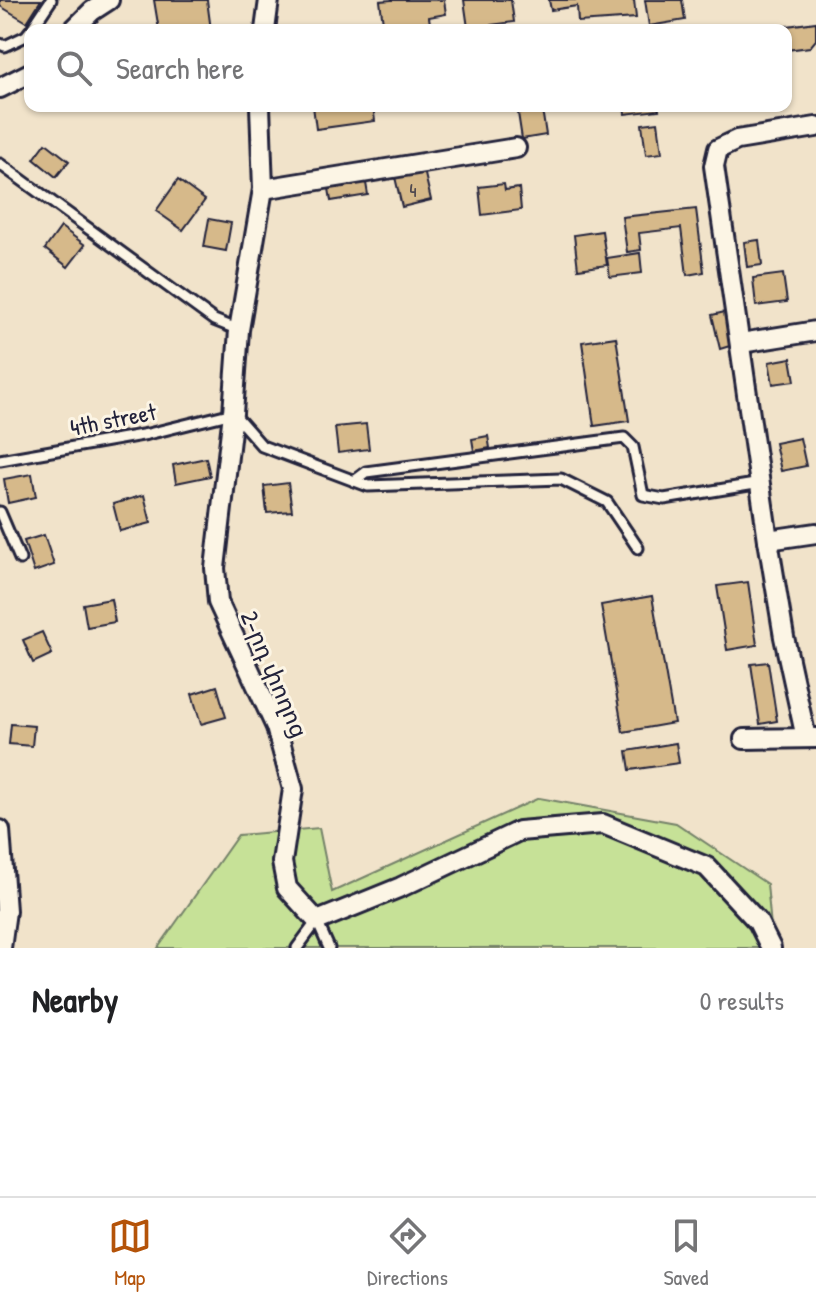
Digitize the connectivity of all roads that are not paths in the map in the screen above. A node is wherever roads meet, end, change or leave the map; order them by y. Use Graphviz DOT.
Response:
graph roads {
  1 [pos="51,0"];
  2 [pos="109,0"];
  3 [pos="269,0"];
  4 [pos="34,24"];
  5 [pos="79,24"];
  6 [pos="266,24"];
  7 [pos="24,37"];
  8 [pos="0,44"];
  9 [pos="24,76"];
  10 [pos="0,88"];
  11 [pos="260,112"];
  12 [pos="816,127"];
  13 [pos="516,148"];
  14 [pos="0,164"];
  15 [pos="263,189"];
  16 [pos="239,330"];
  17 [pos="816,331"];
  18 [pos="741,343"];
  19 [pos="233,413"];
  20 [pos="0,460"];
  21 [pos="354,481"];
  22 [pos="761,483"];
  23 [pos="0,512"];
  24 [pos="816,533"];
  25 [pos="768,540"];
  26 [pos="638,548"];
  27 [pos="20,559"];
  28 [pos="811,738"];
  29 [pos="744,739"];
  30 [pos="0,830"];
  31 [pos="317,921"];
  32 [pos="1,948"];
  33 [pos="297,948"];
  34 [pos="329,948"];
  35 [pos="771,948"];
  1 -- 4 [label="lane"];
  2 -- 5 [label="street"];
  3 -- 6 [label="street"];
  7 -- 8 [label="lane"];
  9 -- 10 [label="street"];
  11 -- 15 [label="street, 2-րդ փողոց"];
  12 -- 18 [label="street"];
  13 -- 15 [label="street"];
  14 -- 16 [label="lane"];
  15 -- 16 [label="street, 2-րդ փողոց"];
  16 -- 19 [label="street, 2-րդ փողոց"];
  17 -- 18 [label="street"];
  18 -- 22 [label="street"];
  19 -- 20 [label="lane, 4th street"];
  19 -- 21 [label="lane"];
  19 -- 31 [label="street, 2-րդ փողոց"];
  21 -- 22 [label="lane"];
  21 -- 26 [label="lane"];
  22 -- 25 [label="street"];
  23 -- 27 [label="lane"];
  24 -- 25 [label="street"];
  25 -- 28 [label="street"];
  28 -- 29 [label="street"];
  30 -- 32 [label="street"];
  31 -- 33 [label="lane"];
  31 -- 34 [label="lane"];
  31 -- 35 [label="street"];
}
